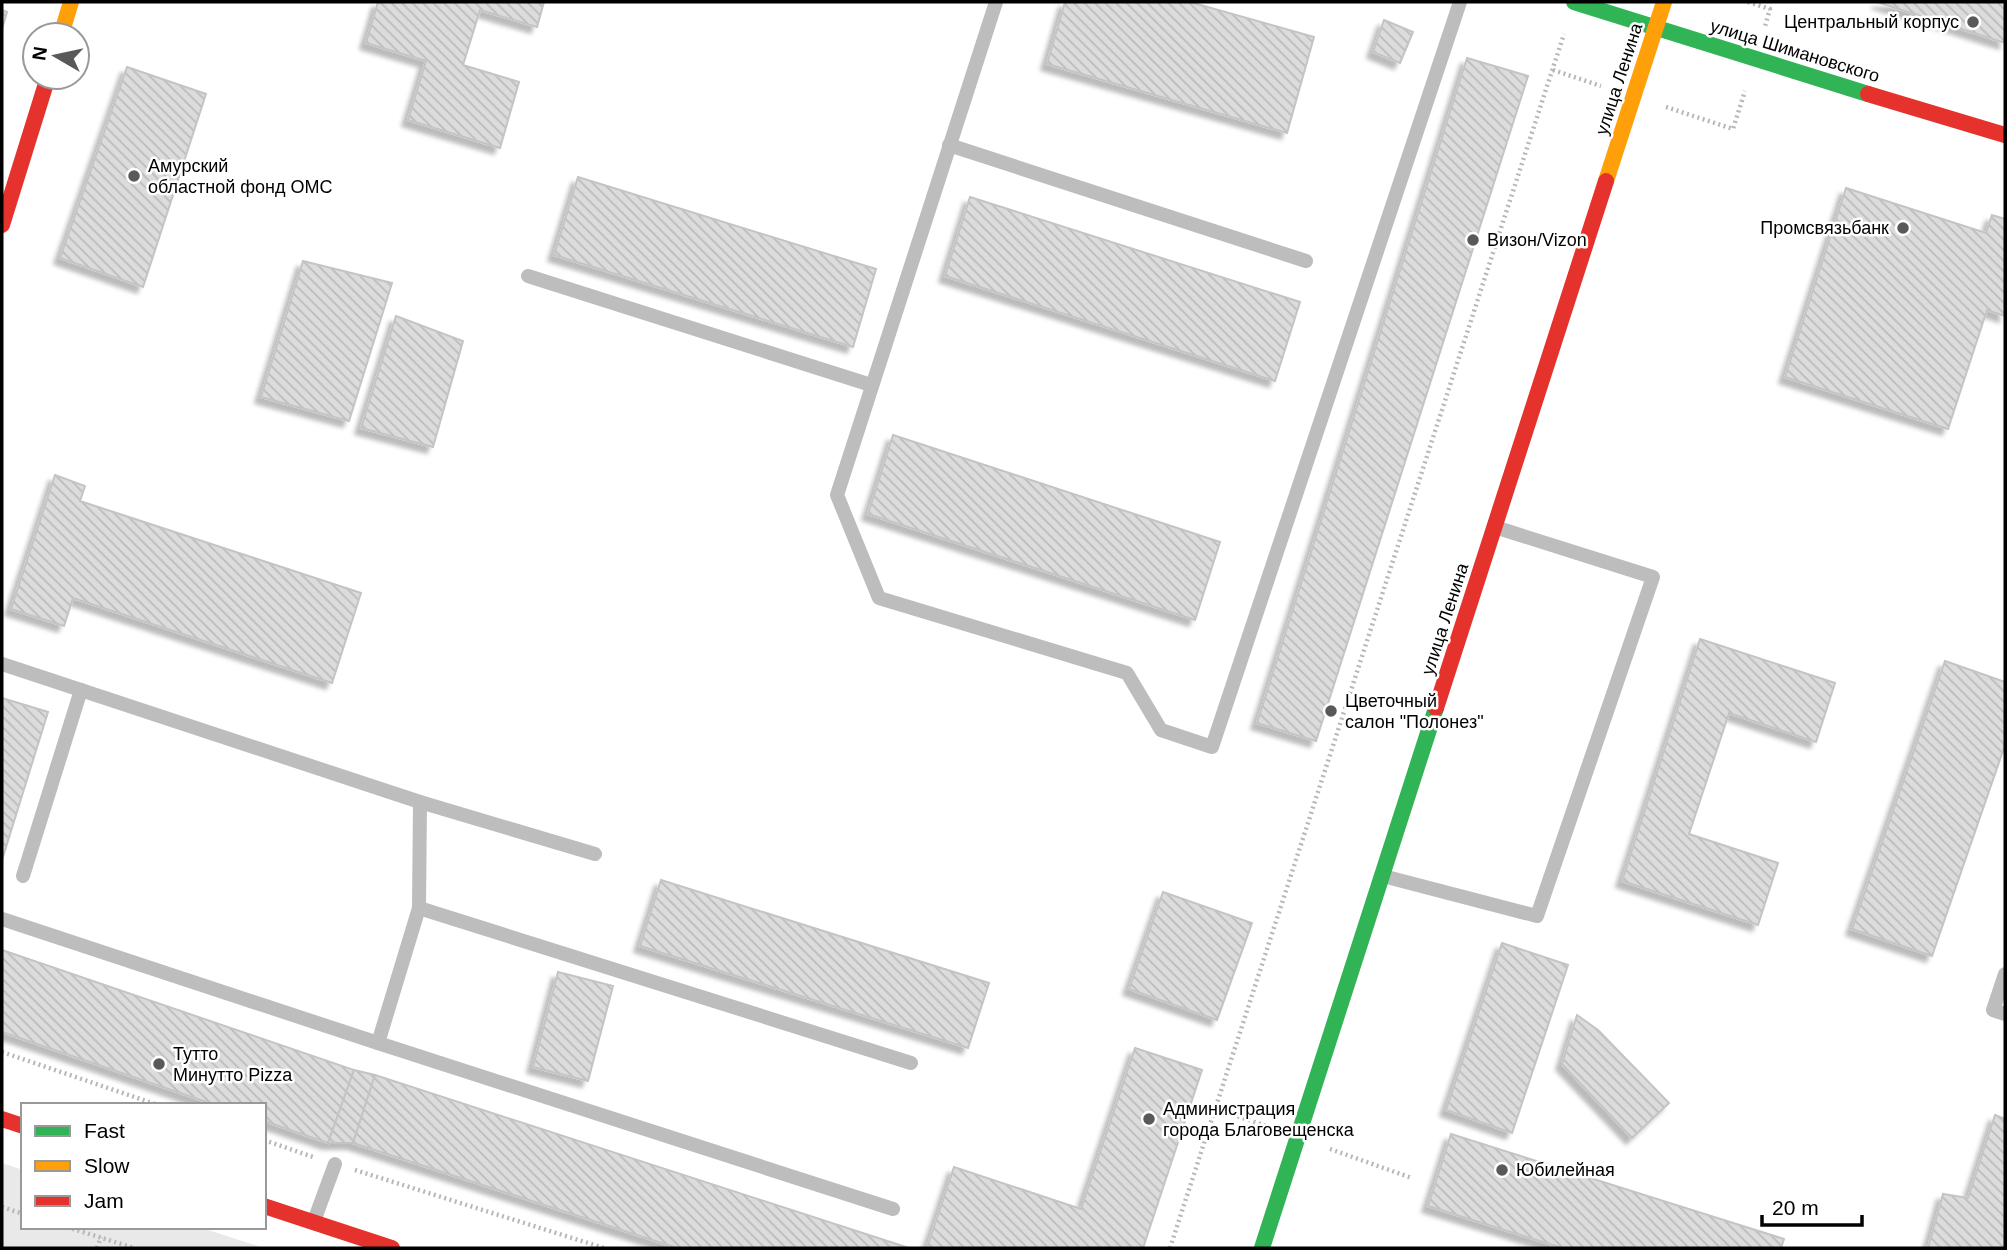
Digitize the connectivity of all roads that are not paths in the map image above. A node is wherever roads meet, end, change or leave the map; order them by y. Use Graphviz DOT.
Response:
graph roads {
  1 [pos="71,2"];
  2 [pos="996,2"];
  3 [pos="1460,2"];
  4 [pos="1574,2"];
  5 [pos="1664,2"];
  6 [pos="65,21"];
  7 [pos="1656,27"];
  8 [pos="44,91"];
  9 [pos="2005,135"];
  10 [pos="949,145"];
  11 [pos="2,223"];
  12 [pos="1306,261"];
  13 [pos="528,276"];
  14 [pos="871,386"];
  15 [pos="1495,527"];
  16 [pos="2,664"];
  17 [pos="80,690"];
  18 [pos="420,802"];
  19 [pos="595,854"];
  20 [pos="23,876"];
  21 [pos="1382,876"];
  22 [pos="419,908"];
  23 [pos="2,919"];
  24 [pos="2005,974"];
  25 [pos="2005,1014"];
  26 [pos="378,1043"];
  27 [pos="911,1063"];
  28 [pos="2,1119"];
  29 [pos="21,1125"];
  30 [pos="335,1164"];
  31 [pos="266,1207"];
  32 [pos="893,1209"];
  33 [pos="314,1222"];
  34 [pos="392,1248"];
  35 [pos="1262,1248"];
  1 -- 6 [label="main road"];
  2 -- 10 [label="lane"];
  3 -- 14 [label="lane"];
  4 -- 7 [label="main road, улица Шимановского"];
  5 -- 7 [label="main road, улица Ленина"];
  7 -- 9 [label="main road, улица Шимановского"];
  7 -- 15 [label="main road, улица Ленина"];
  8 -- 11 [label="main road"];
  10 -- 12 [label="lane"];
  10 -- 14 [label="lane"];
  13 -- 14 [label="lane"];
  15 -- 21 [label="main road, улица Ленина"];
  15 -- 21 [label="lane"];
  16 -- 17 [label="lane"];
  17 -- 18 [label="lane"];
  17 -- 20 [label="lane"];
  18 -- 19 [label="lane"];
  18 -- 22 [label="lane"];
  21 -- 35 [label="main road, улица Ленина"];
  22 -- 26 [label="lane"];
  22 -- 27 [label="lane"];
  23 -- 26 [label="lane"];
  24 -- 25 [label="lane"];
  26 -- 32 [label="lane"];
  28 -- 29 [label="main road"];
  30 -- 33 [label="lane"];
  31 -- 33 [label="main road"];
  33 -- 34 [label="main road"];
}
